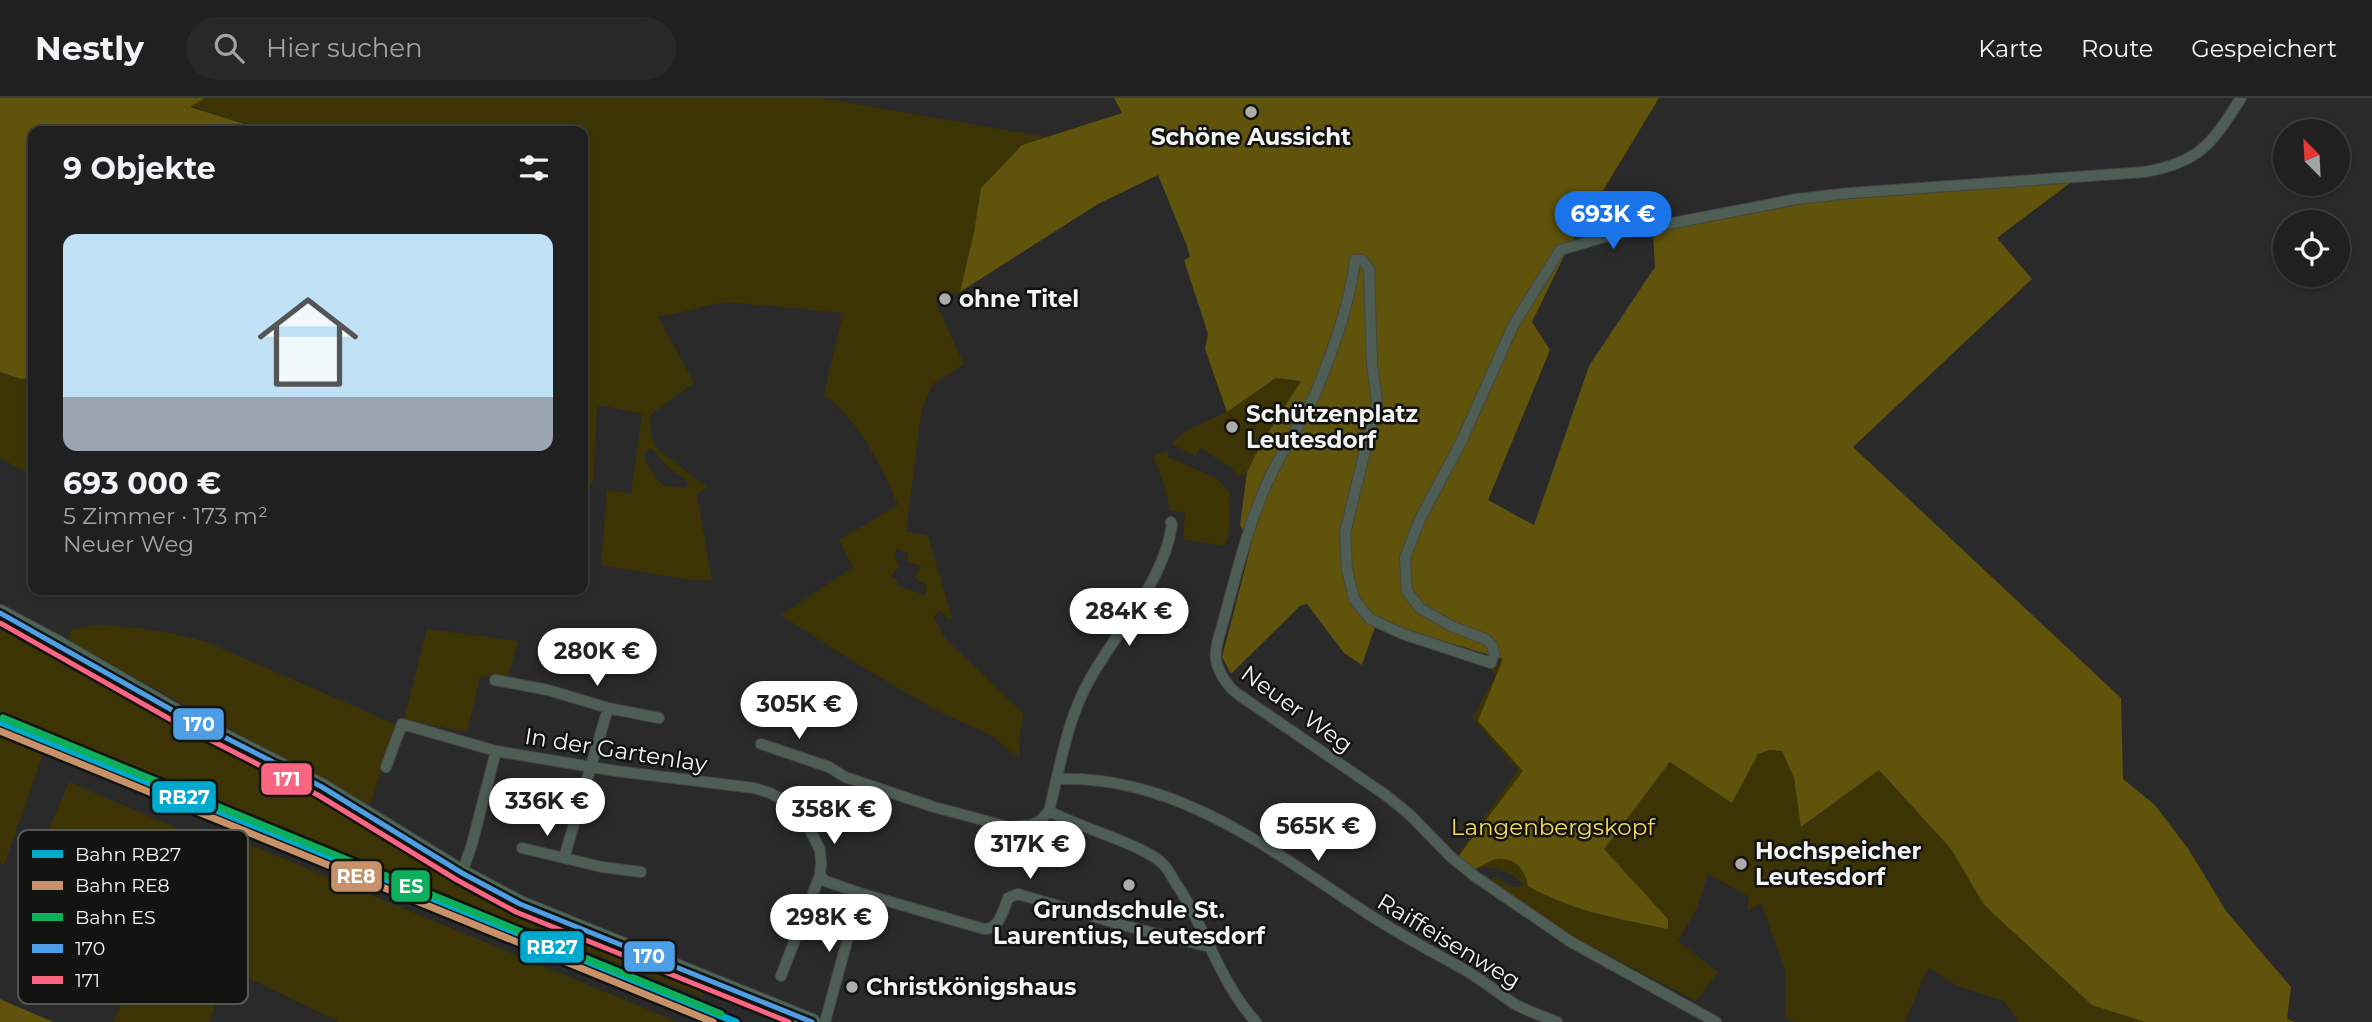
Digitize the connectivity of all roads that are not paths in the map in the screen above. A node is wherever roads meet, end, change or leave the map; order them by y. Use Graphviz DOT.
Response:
graph roads {
  1 [pos="2241,98"];
  2 [pos="1171,522"];
  3 [pos="0,613"];
  4 [pos="495,680"];
  5 [pos="608,708"];
  6 [pos="659,718"];
  7 [pos="761,744"];
  8 [pos="496,751"];
  9 [pos="591,767"];
  10 [pos="386,768"];
  11 [pos="1057,779"];
  12 [pos="1049,811"];
  13 [pos="522,848"];
  14 [pos="564,858"];
  15 [pos="641,872"];
  16 [pos="462,873"];
  17 [pos="820,875"];
  18 [pos="860,893"];
  19 [pos="1210,947"];
  20 [pos="781,976"];
  21 [pos="812,1022"];
  22 [pos="825,1022"];
  23 [pos="1256,1022"];
  24 [pos="1557,1022"];
  25 [pos="1716,1022"];
  1 -- 25 [label="street, Neuer Weg"];
  2 -- 11 [label="street"];
  3 -- 16 [label="main road"];
  4 -- 5 [label="street"];
  5 -- 6 [label="street"];
  5 -- 9 [label="street"];
  7 -- 12 [label="street"];
  8 -- 9 [label="street, In der Gartenlay"];
  8 -- 10 [label="street, In der Gartenlay"];
  8 -- 16 [label="street"];
  9 -- 14 [label="street"];
  9 -- 17 [label="street, In der Gartenlay"];
  11 -- 12 [label="street"];
  11 -- 24 [label="street, Raiffeisenweg"];
  12 -- 19 [label="street"];
  13 -- 14 [label="street"];
  14 -- 15 [label="street"];
  16 -- 21 [label="main road"];
  17 -- 18 [label="street"];
  17 -- 20 [label="street"];
  18 -- 19 [label="street"];
  18 -- 22 [label="street"];
  19 -- 23 [label="street"];
}
